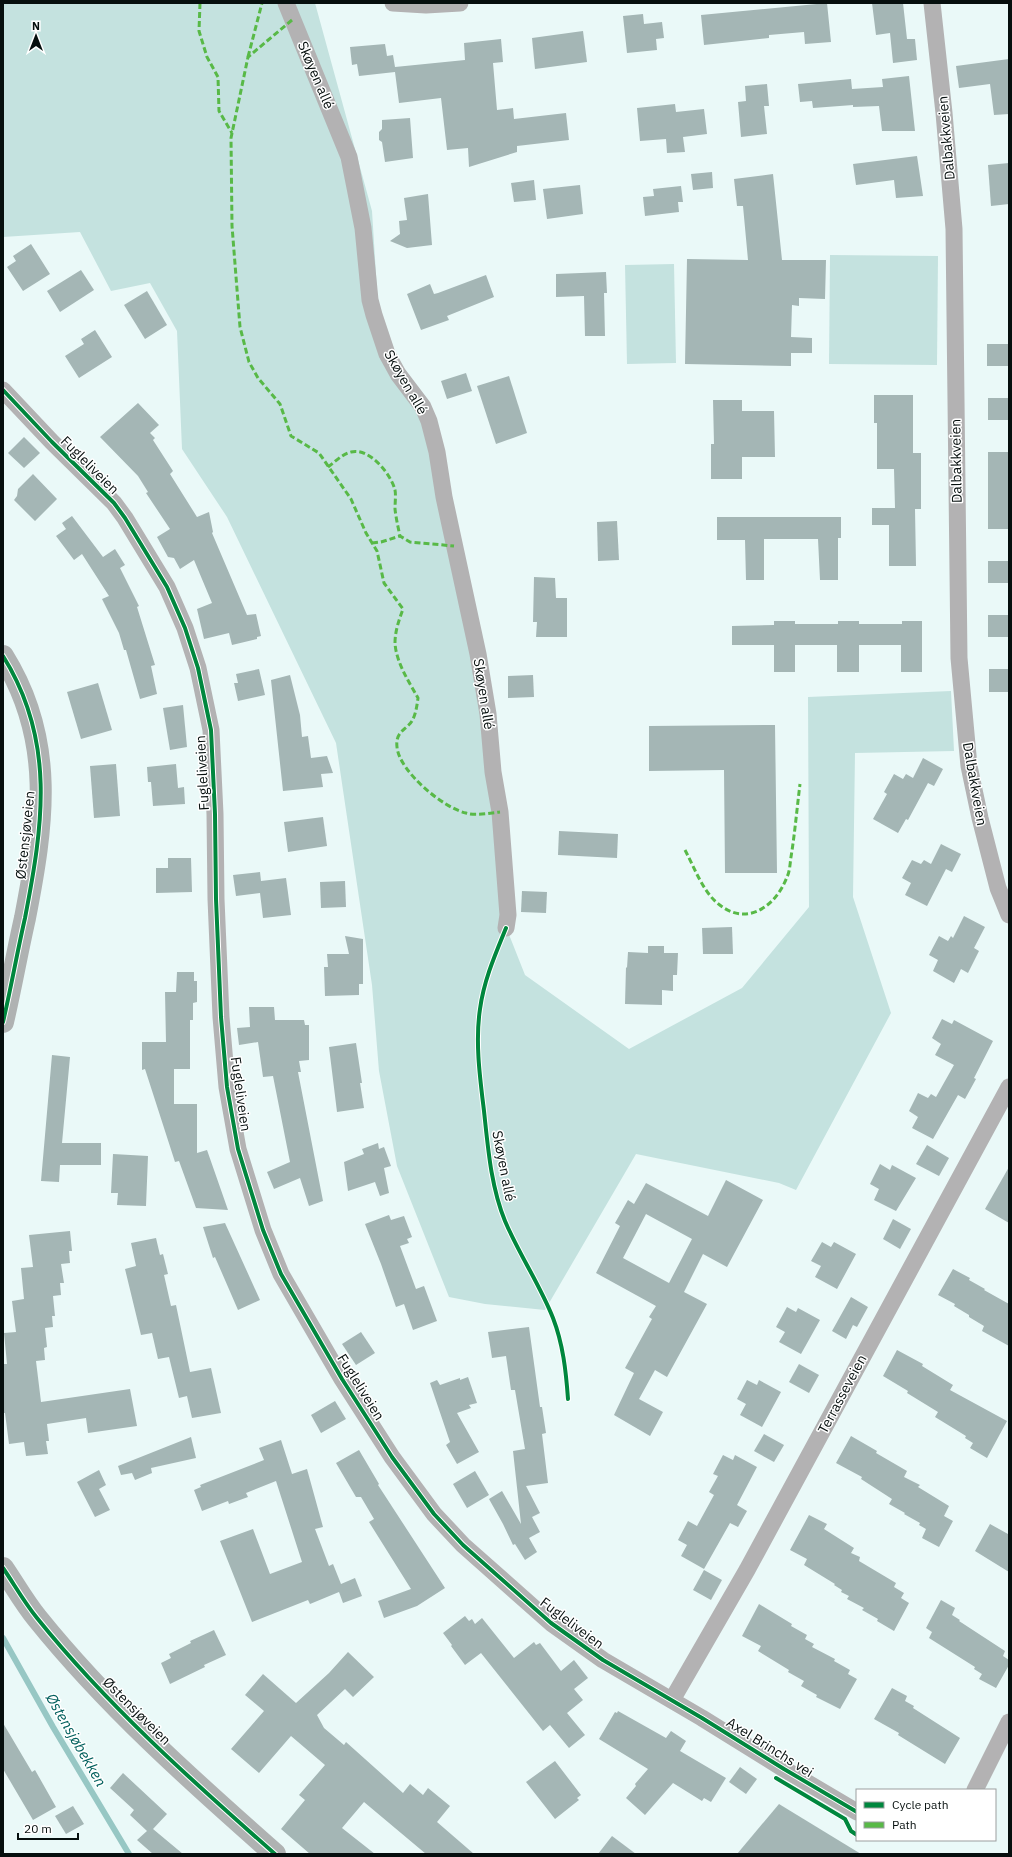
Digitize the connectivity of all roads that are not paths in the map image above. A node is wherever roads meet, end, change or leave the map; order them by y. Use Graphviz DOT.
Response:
graph roads {
  1 [pos="286,3"];
  2 [pos="393,3"];
  3 [pos="460,3"];
  4 [pos="932,3"];
  5 [pos="3,390"];
  6 [pos="3,656"];
  7 [pos="1009,914"];
  8 [pos="506,928"];
  9 [pos="3,1022"];
  10 [pos="1009,1087"];
  11 [pos="3,1568"];
  12 [pos="672,1700"];
  13 [pos="1009,1722"];
  14 [pos="976,1789"];
  15 [pos="856,1811"];
  16 [pos="275,1854"];
  1 -- 8 [label="street, Skøyen allé"];
  2 -- 3 [label="street"];
  4 -- 7 [label="street, Dalbakkveien"];
  5 -- 12 [label="street, Fugleliveien"];
  6 -- 9 [label="main road, Østensjøveien"];
  10 -- 12 [label="street, Terrasseveien"];
  11 -- 16 [label="main road, Østensjøveien"];
  12 -- 15 [label="street, Axel Brinchs vei"];
  13 -- 14 [label="street"];
}
